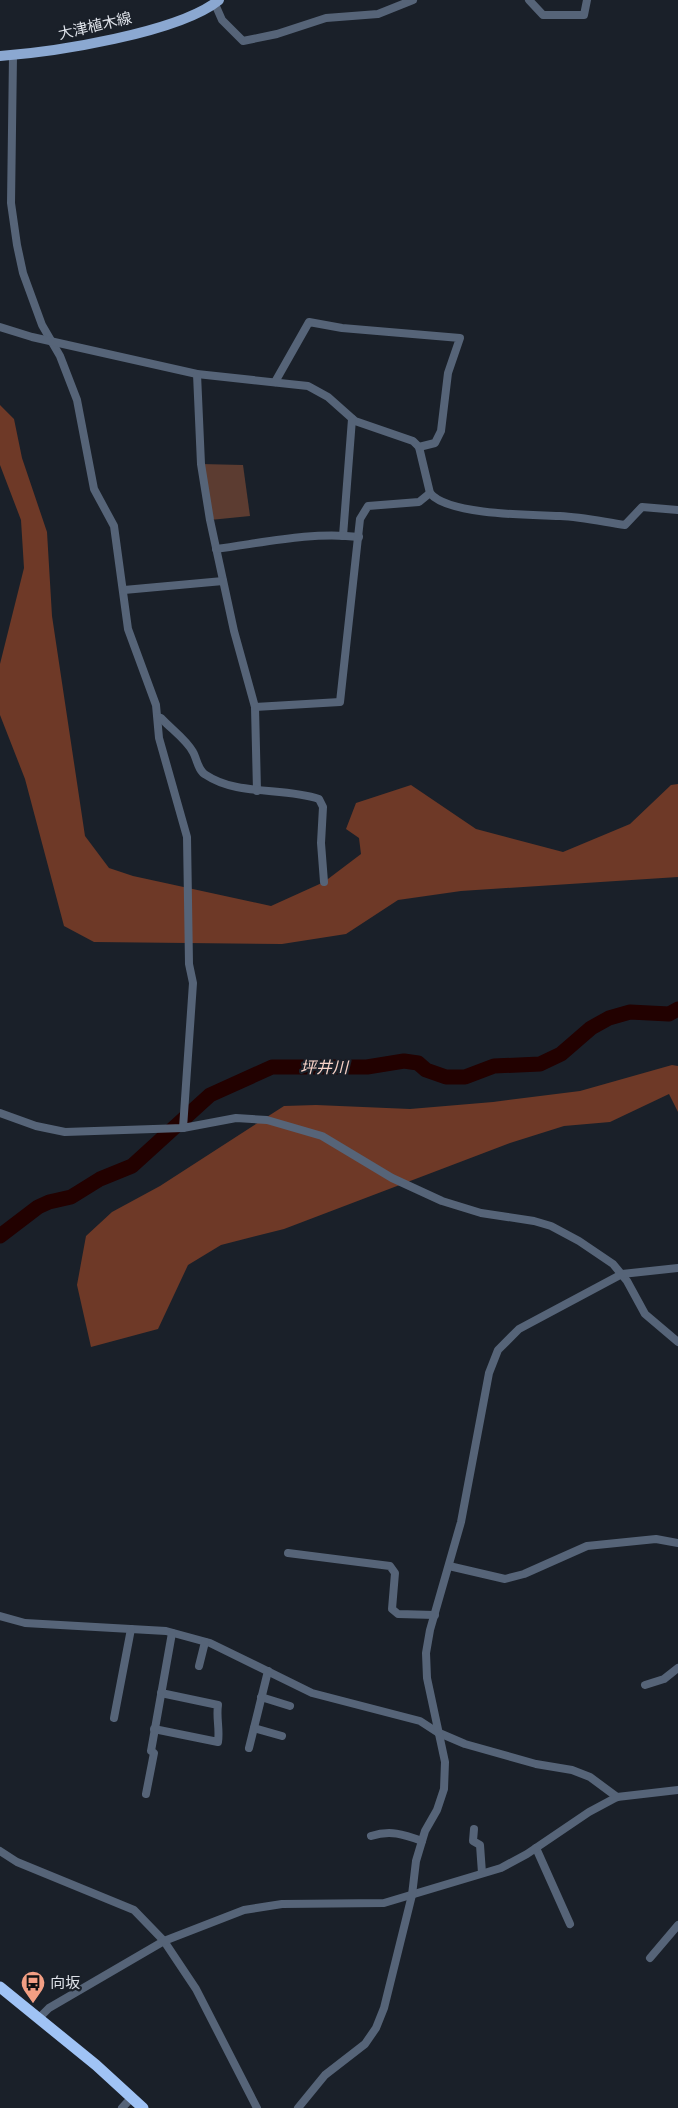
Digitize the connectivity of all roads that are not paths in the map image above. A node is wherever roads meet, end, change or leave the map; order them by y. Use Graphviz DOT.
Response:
graph roads {
  1 [pos="413,0"];
  2 [pos="529,0"];
  3 [pos="587,0"];
  4 [pos="217,2"];
  5 [pos="5,56"];
  6 [pos="0,327"];
  7 [pos="51,340"];
  8 [pos="197,374"];
  9 [pos="275,382"];
  10 [pos="352,419"];
  11 [pos="419,447"];
  12 [pos="430,493"];
  13 [pos="678,510"];
  14 [pos="343,536"];
  15 [pos="359,537"];
  16 [pos="216,549"];
  17 [pos="223,581"];
  18 [pos="124,590"];
  19 [pos="255,707"];
  20 [pos="158,717"];
  21 [pos="257,791"];
  22 [pos="324,882"];
  23 [pos="0,1114"];
  24 [pos="183,1128"];
  25 [pos="678,1268"];
  26 [pos="622,1274"];
  27 [pos="678,1342"];
  28 [pos="678,1543"];
  29 [pos="288,1553"];
  30 [pos="449,1566"];
  31 [pos="435,1615"];
  32 [pos="0,1616"];
  33 [pos="131,1629"];
  34 [pos="172,1632"];
  35 [pos="205,1642"];
  36 [pos="199,1666"];
  37 [pos="678,1668"];
  38 [pos="268,1672"];
  39 [pos="645,1685"];
  40 [pos="161,1693"];
  41 [pos="261,1697"];
  42 [pos="290,1706"];
  43 [pos="114,1718"];
  44 [pos="254,1728"];
  45 [pos="154,1729"];
  46 [pos="437,1732"];
  47 [pos="282,1736"];
  48 [pos="249,1748"];
  49 [pos="678,1790"];
  50 [pos="146,1794"];
  51 [pos="617,1797"];
  52 [pos="474,1829"];
  53 [pos="371,1836"];
  54 [pos="422,1841"];
  55 [pos="536,1848"];
  56 [pos="0,1850"];
  57 [pos="482,1873"];
  58 [pos="412,1895"];
  59 [pos="570,1924"];
  60 [pos="678,1925"];
  61 [pos="164,1941"];
  62 [pos="650,1958"];
  63 [pos="0,1987"];
  64 [pos="39,2018"];
  65 [pos="132,2097"];
  66 [pos="122,2108"];
  67 [pos="143,2108"];
  68 [pos="257,2108"];
  69 [pos="298,2108"];
  1 -- 4 [label="street"];
  2 -- 3 [label="street"];
  4 -- 5 [label="main road, 大津植木線"];
  5 -- 7 [label="street"];
  6 -- 7 [label="street"];
  7 -- 8 [label="street"];
  7 -- 18 [label="street"];
  8 -- 9 [label="street"];
  8 -- 16 [label="street"];
  9 -- 10 [label="street"];
  9 -- 11 [label="street"];
  10 -- 11 [label="street"];
  10 -- 14 [label="street"];
  11 -- 12 [label="street"];
  12 -- 13 [label="street"];
  12 -- 15 [label="street"];
  14 -- 15 [label="street"];
  14 -- 16 [label="street"];
  15 -- 19 [label="street"];
  16 -- 17 [label="street"];
  17 -- 18 [label="street"];
  17 -- 19 [label="street"];
  18 -- 20 [label="street"];
  19 -- 21 [label="street"];
  20 -- 21 [label="street"];
  20 -- 24 [label="street"];
  21 -- 22 [label="street"];
  23 -- 24 [label="street"];
  24 -- 26 [label="street"];
  25 -- 26 [label="street"];
  26 -- 27 [label="street"];
  26 -- 30 [label="street"];
  28 -- 30 [label="street"];
  29 -- 31 [label="street"];
  30 -- 31 [label="street"];
  31 -- 46 [label="street"];
  32 -- 33 [label="street"];
  33 -- 34 [label="street"];
  33 -- 43 [label="street"];
  34 -- 35 [label="street"];
  34 -- 40 [label="street"];
  35 -- 36 [label="street"];
  35 -- 38 [label="street"];
  37 -- 39 [label="street"];
  38 -- 41 [label="street"];
  38 -- 46 [label="street"];
  40 -- 45 [label="street"];
  40 -- 45 [label="street"];
  41 -- 42 [label="street"];
  41 -- 44 [label="street"];
  44 -- 47 [label="street"];
  44 -- 48 [label="street"];
  45 -- 50 [label="street"];
  46 -- 51 [label="street"];
  46 -- 54 [label="street"];
  49 -- 51 [label="street"];
  51 -- 55 [label="street"];
  52 -- 57 [label="street"];
  53 -- 54 [label="street"];
  54 -- 58 [label="street"];
  55 -- 57 [label="street"];
  55 -- 59 [label="street"];
  56 -- 61 [label="street"];
  57 -- 58 [label="street"];
  58 -- 61 [label="street"];
  58 -- 69 [label="street"];
  60 -- 62 [label="street"];
  61 -- 64 [label="street"];
  61 -- 68 [label="street"];
  63 -- 64 [label="highway"];
  64 -- 65 [label="highway"];
  65 -- 66 [label="street"];
  65 -- 67 [label="highway"];
}
